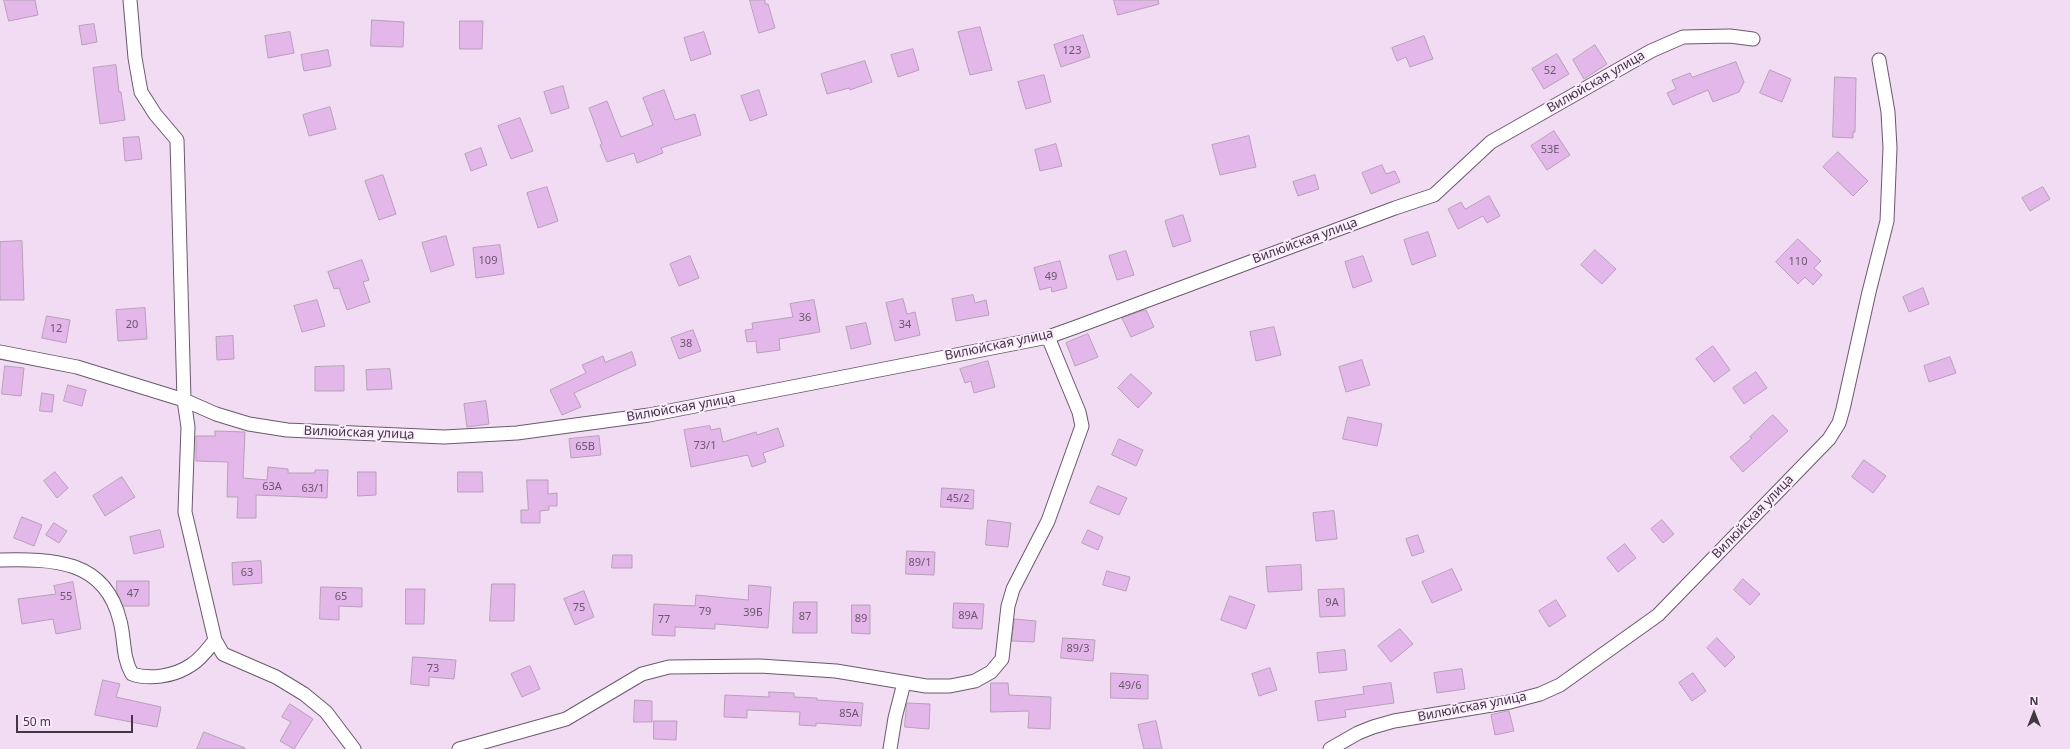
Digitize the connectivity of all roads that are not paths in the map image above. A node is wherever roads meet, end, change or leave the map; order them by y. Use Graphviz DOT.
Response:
graph roads {
  1 [pos="130,0"];
  2 [pos="1753,40"];
  3 [pos="1879,60"];
  4 [pos="1048,337"];
  5 [pos="0,352"];
  6 [pos="184,400"];
  7 [pos="0,560"];
  8 [pos="215,640"];
  9 [pos="904,683"];
  10 [pos="354,749"];
  11 [pos="459,749"];
  12 [pos="890,749"];
  13 [pos="1330,749"];
  1 -- 6 [label="street"];
  2 -- 4 [label="street, Вилюйская улица"];
  3 -- 13 [label="street, Вилюйская улица"];
  4 -- 6 [label="street, Вилюйская улица"];
  4 -- 9 [label="street"];
  5 -- 6 [label="street, Вилюйская улица"];
  6 -- 8 [label="street"];
  7 -- 8 [label="street"];
  8 -- 10 [label="street"];
  9 -- 11 [label="street"];
  9 -- 12 [label="street"];
}
